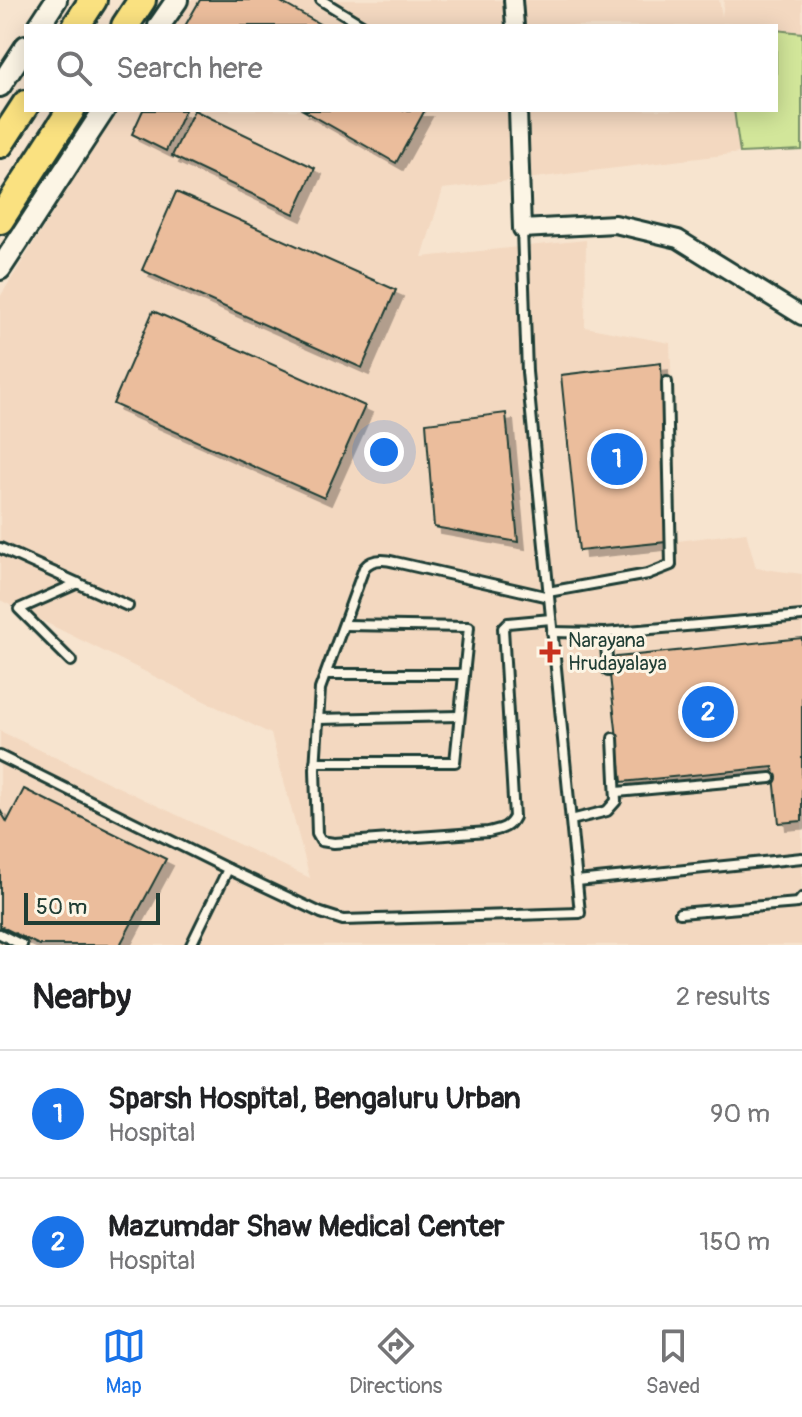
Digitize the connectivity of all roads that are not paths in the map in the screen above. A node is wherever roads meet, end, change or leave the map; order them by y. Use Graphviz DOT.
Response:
graph roads {
  1 [pos="93,0"];
  2 [pos="142,0"];
  3 [pos="177,0"];
  4 [pos="321,0"];
  5 [pos="513,0"];
  6 [pos="54,1"];
  7 [pos="40,24"];
  8 [pos="77,24"];
  9 [pos="126,24"];
  10 [pos="160,24"];
  11 [pos="360,24"];
  12 [pos="515,24"];
  13 [pos="24,49"];
  14 [pos="0,86"];
  15 [pos="24,107"];
  16 [pos="70,112"];
  17 [pos="103,112"];
  18 [pos="518,112"];
  19 [pos="0,144"];
  20 [pos="0,220"];
  21 [pos="522,229"];
  22 [pos="0,269"];
  23 [pos="802,316"];
  24 [pos="667,382"];
  25 [pos="0,548"];
  26 [pos="78,583"];
  27 [pos="548,594"];
  28 [pos="128,606"];
  29 [pos="802,616"];
  30 [pos="551,619"];
  31 [pos="344,625"];
  32 [pos="552,632"];
  33 [pos="605,633"];
  34 [pos="71,661"];
  35 [pos="608,671"];
  36 [pos="327,674"];
  37 [pos="464,674"];
  38 [pos="459,716"];
  39 [pos="318,719"];
  40 [pos="613,738"];
  41 [pos="0,756"];
  42 [pos="315,762"];
  43 [pos="771,778"];
  44 [pos="617,792"];
  45 [pos="571,820"];
  46 [pos="802,858"];
  47 [pos="228,869"];
  48 [pos="577,881"];
  49 [pos="802,898"];
  50 [pos="680,913"];
  51 [pos="0,934"];
  52 [pos="22,945"];
  53 [pos="191,945"];
  1 -- 8 [label="highway"];
  2 -- 9 [label="highway"];
  3 -- 10 [label="street"];
  4 -- 11 [label="lane"];
  5 -- 12 [label="street"];
  6 -- 7 [label="street"];
  13 -- 14 [label="street"];
  15 -- 19 [label="highway"];
  16 -- 20 [label="highway"];
  17 -- 22 [label="street"];
  18 -- 21 [label="street"];
  21 -- 23 [label="street"];
  21 -- 27 [label="lane"];
  24 -- 27 [label="lane"];
  25 -- 26 [label="lane"];
  26 -- 28 [label="lane"];
  26 -- 34 [label="lane"];
  27 -- 30 [label="lane"];
  27 -- 31 [label="lane"];
  29 -- 33 [label="lane"];
  30 -- 32 [label="lane"];
  30 -- 42 [label="lane"];
  31 -- 36 [label="lane"];
  31 -- 37 [label="lane"];
  32 -- 33 [label="lane"];
  32 -- 45 [label="lane"];
  33 -- 35 [label="lane"];
  36 -- 37 [label="lane"];
  36 -- 39 [label="lane"];
  37 -- 38 [label="lane"];
  38 -- 39 [label="lane"];
  38 -- 42 [label="lane"];
  39 -- 42 [label="lane"];
  40 -- 44 [label="lane"];
  41 -- 47 [label="lane"];
  43 -- 44 [label="lane"];
  44 -- 45 [label="lane"];
  45 -- 48 [label="lane"];
  46 -- 48 [label="lane"];
  47 -- 48 [label="lane"];
  47 -- 53 [label="lane"];
  49 -- 50 [label="lane"];
  51 -- 52 [label="lane"];
}
